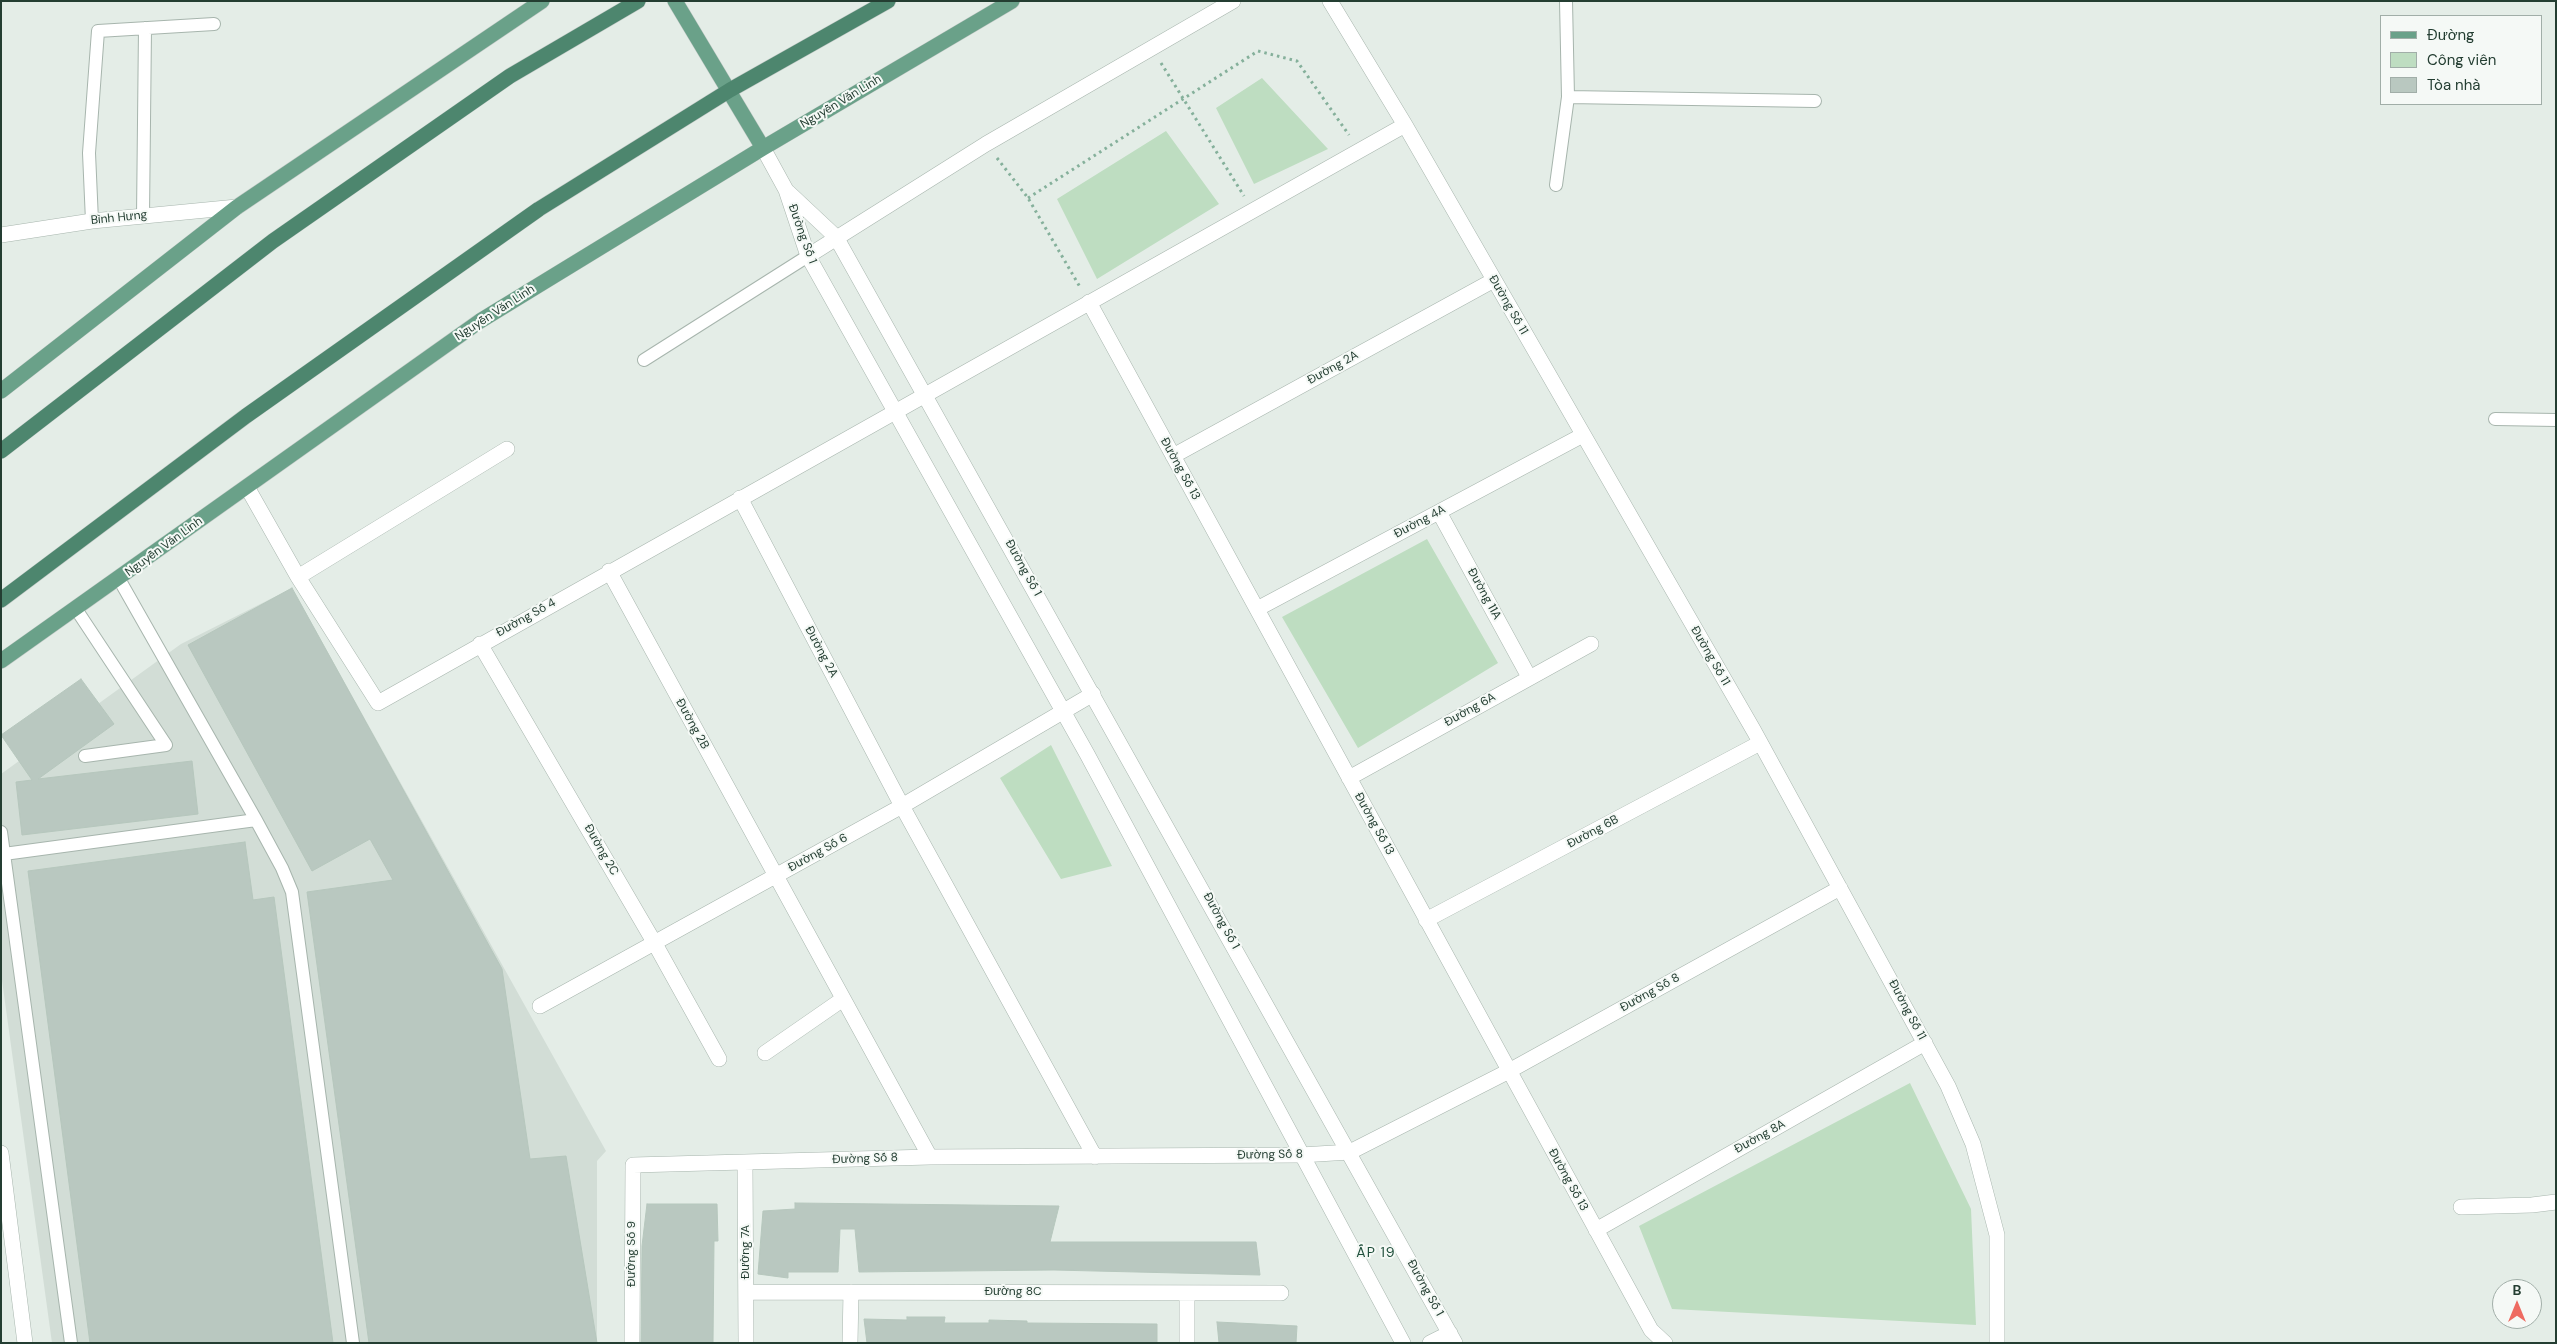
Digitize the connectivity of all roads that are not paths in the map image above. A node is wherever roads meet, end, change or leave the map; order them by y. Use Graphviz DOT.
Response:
graph roads {
  1 [pos="542,1"];
  2 [pos="638,1"];
  3 [pos="675,1"];
  4 [pos="888,1"];
  5 [pos="1012,1"];
  6 [pos="1233,1"];
  7 [pos="1330,1"];
  8 [pos="1566,1"];
  9 [pos="214,24"];
  10 [pos="145,28"];
  11 [pos="730,90"];
  12 [pos="1568,96"];
  13 [pos="1816,101"];
  14 [pos="1405,125"];
  15 [pos="763,148"];
  16 [pos="1556,185"];
  17 [pos="786,190"];
  18 [pos="238,207"];
  19 [pos="142,216"];
  20 [pos="92,221"];
  21 [pos="1,235"];
  22 [pos="836,237"];
  23 [pos="808,256"];
  24 [pos="1494,280"];
  25 [pos="1089,302"];
  26 [pos="644,360"];
  27 [pos="1,391"];
  28 [pos="925,394"];
  29 [pos="894,411"];
  30 [pos="2495,419"];
  31 [pos="2556,420"];
  32 [pos="1583,434"];
  33 [pos="507,449"];
  34 [pos="1,451"];
  35 [pos="1173,456"];
  36 [pos="247,487"];
  37 [pos="740,498"];
  38 [pos="1439,512"];
  39 [pos="609,571"];
  40 [pos="298,576"];
  41 [pos="119,579"];
  42 [pos="1,600"];
  43 [pos="76,609"];
  44 [pos="1257,610"];
  45 [pos="480,644"];
  46 [pos="1591,644"];
  47 [pos="1,660"];
  48 [pos="1529,677"];
  49 [pos="1093,694"];
  50 [pos="1062,710"];
  51 [pos="1760,743"];
  52 [pos="85,756"];
  53 [pos="1349,778"];
  54 [pos="902,806"];
  55 [pos="256,820"];
  56 [pos="1,832"];
  57 [pos="4,854"];
  58 [pos="776,876"];
  59 [pos="1840,888"];
  60 [pos="1426,920"];
  61 [pos="654,942"];
  62 [pos="843,999"];
  63 [pos="540,1006"];
  64 [pos="1925,1044"];
  65 [pos="765,1053"];
  66 [pos="719,1059"];
  67 [pos="1509,1071"];
  68 [pos="1350,1152"];
  69 [pos="1,1154"];
  70 [pos="1301,1155"];
  71 [pos="930,1157"];
  72 [pos="1095,1157"];
  73 [pos="746,1162"];
  74 [pos="633,1165"];
  75 [pos="2556,1202"];
  76 [pos="2461,1207"];
  77 [pos="1596,1230"];
  78 [pos="746,1292"];
  79 [pos="851,1292"];
  80 [pos="1187,1293"];
  81 [pos="1281,1293"];
  82 [pos="1452,1338"];
  83 [pos="26,1343"];
  84 [pos="71,1343"];
  85 [pos="353,1343"];
  86 [pos="632,1343"];
  87 [pos="746,1343"];
  88 [pos="850,1343"];
  89 [pos="1187,1343"];
  90 [pos="1403,1343"];
  91 [pos="1430,1343"];
  92 [pos="1665,1343"];
  93 [pos="1998,1343"];
  1 -- 18 [label="main road"];
  2 -- 34 [label="highway"];
  3 -- 11 [label="main road"];
  4 -- 11 [label="highway"];
  5 -- 15 [label="main road, Nguyễn Văn Linh"];
  6 -- 22 [label="street"];
  7 -- 14 [label="street, Đường Số 11"];
  8 -- 12 [label="lane"];
  9 -- 10 [label="lane"];
  10 -- 19 [label="lane"];
  10 -- 20 [label="lane"];
  11 -- 15 [label="main road"];
  11 -- 42 [label="highway"];
  12 -- 13 [label="lane"];
  12 -- 16 [label="lane"];
  14 -- 24 [label="street, Đường Số 11"];
  14 -- 25 [label="street, Đường Số 4"];
  15 -- 17 [label="street, Đường Số 1"];
  15 -- 36 [label="main road, Nguyễn Văn Linh"];
  17 -- 22 [label="street, Đường Số 1"];
  17 -- 23 [label="street, Đường Số 1"];
  18 -- 19 [label="street, Bình Hưng"];
  18 -- 27 [label="main road"];
  19 -- 20 [label="street, Bình Hưng"];
  20 -- 21 [label="street, Bình Hưng"];
  22 -- 23 [label="street"];
  22 -- 28 [label="street, Đường Số 1"];
  23 -- 26 [label="lane"];
  23 -- 29 [label="street, Đường Số 1"];
  24 -- 32 [label="street, Đường Số 11"];
  24 -- 35 [label="street, Đường 2A"];
  25 -- 28 [label="street, Đường Số 4"];
  25 -- 35 [label="street, Đường Số 13"];
  28 -- 29 [label="street, Đường Số 4"];
  28 -- 49 [label="street, Đường Số 1"];
  29 -- 37 [label="street, Đường Số 4"];
  29 -- 50 [label="street, Đường Số 1"];
  30 -- 31 [label="lane"];
  32 -- 38 [label="street, Đường 4A"];
  32 -- 51 [label="street, Đường Số 11"];
  33 -- 40 [label="street"];
  35 -- 44 [label="street, Đường Số 13"];
  36 -- 40 [label="street, Đường Số 4"];
  36 -- 41 [label="main road, Nguyễn Văn Linh"];
  37 -- 39 [label="street, Đường Số 4"];
  37 -- 54 [label="street, Đường 2A"];
  38 -- 44 [label="street, Đường 4A"];
  38 -- 48 [label="street, Đường 11A"];
  39 -- 45 [label="street, Đường Số 4"];
  39 -- 58 [label="street, Đường 2B"];
  40 -- 45 [label="street, Đường Số 4"];
  41 -- 43 [label="main road, Nguyễn Văn Linh"];
  41 -- 55 [label="lane"];
  43 -- 47 [label="main road, Nguyễn Văn Linh"];
  43 -- 52 [label="lane"];
  44 -- 53 [label="street, Đường Số 13"];
  45 -- 61 [label="street, Đường 2C"];
  46 -- 48 [label="street, Đường 6A"];
  48 -- 53 [label="street, Đường 6A"];
  49 -- 50 [label="street, Đường Số 6"];
  49 -- 68 [label="street, Đường Số 1"];
  50 -- 54 [label="street, Đường Số 6"];
  50 -- 70 [label="street, Đường Số 1"];
  51 -- 59 [label="street, Đường Số 11"];
  51 -- 60 [label="street, Đường 6B"];
  53 -- 60 [label="street, Đường Số 13"];
  54 -- 58 [label="street, Đường Số 6"];
  54 -- 72 [label="street, Đường 2A"];
  55 -- 57 [label="lane"];
  55 -- 85 [label="lane"];
  56 -- 57 [label="lane"];
  57 -- 84 [label="lane"];
  58 -- 61 [label="street, Đường Số 6"];
  58 -- 62 [label="street, Đường 2B"];
  59 -- 64 [label="street, Đường Số 11"];
  59 -- 67 [label="street, Đường Số 8"];
  60 -- 67 [label="street, Đường Số 13"];
  61 -- 63 [label="street, Đường Số 6"];
  61 -- 66 [label="street, Đường 2C"];
  62 -- 65 [label="street"];
  62 -- 71 [label="street, Đường 2B"];
  64 -- 77 [label="street, Đường 8A"];
  64 -- 93 [label="street, Đường Số 11"];
  67 -- 68 [label="street, Đường Số 8"];
  67 -- 77 [label="street, Đường Số 13"];
  68 -- 70 [label="street, Đường Số 8"];
  68 -- 82 [label="street, Đường Số 1"];
  69 -- 83 [label="street"];
  70 -- 72 [label="street, Đường Số 8"];
  70 -- 90 [label="street, Đường Số 1"];
  71 -- 72 [label="street, Đường Số 8"];
  71 -- 73 [label="street, Đường Số 8"];
  73 -- 74 [label="street, Đường Số 8"];
  73 -- 78 [label="street, Đường 7A"];
  74 -- 86 [label="street, Đường Số 9"];
  75 -- 76 [label="street"];
  77 -- 92 [label="street, Đường Số 13"];
  78 -- 79 [label="street, Đường 8C"];
  78 -- 87 [label="street, Đường 7A"];
  79 -- 80 [label="street, Đường 8C"];
  79 -- 88 [label="street"];
  80 -- 81 [label="street, Đường 8C"];
  80 -- 89 [label="street"];
  82 -- 91 [label="street"];
}
